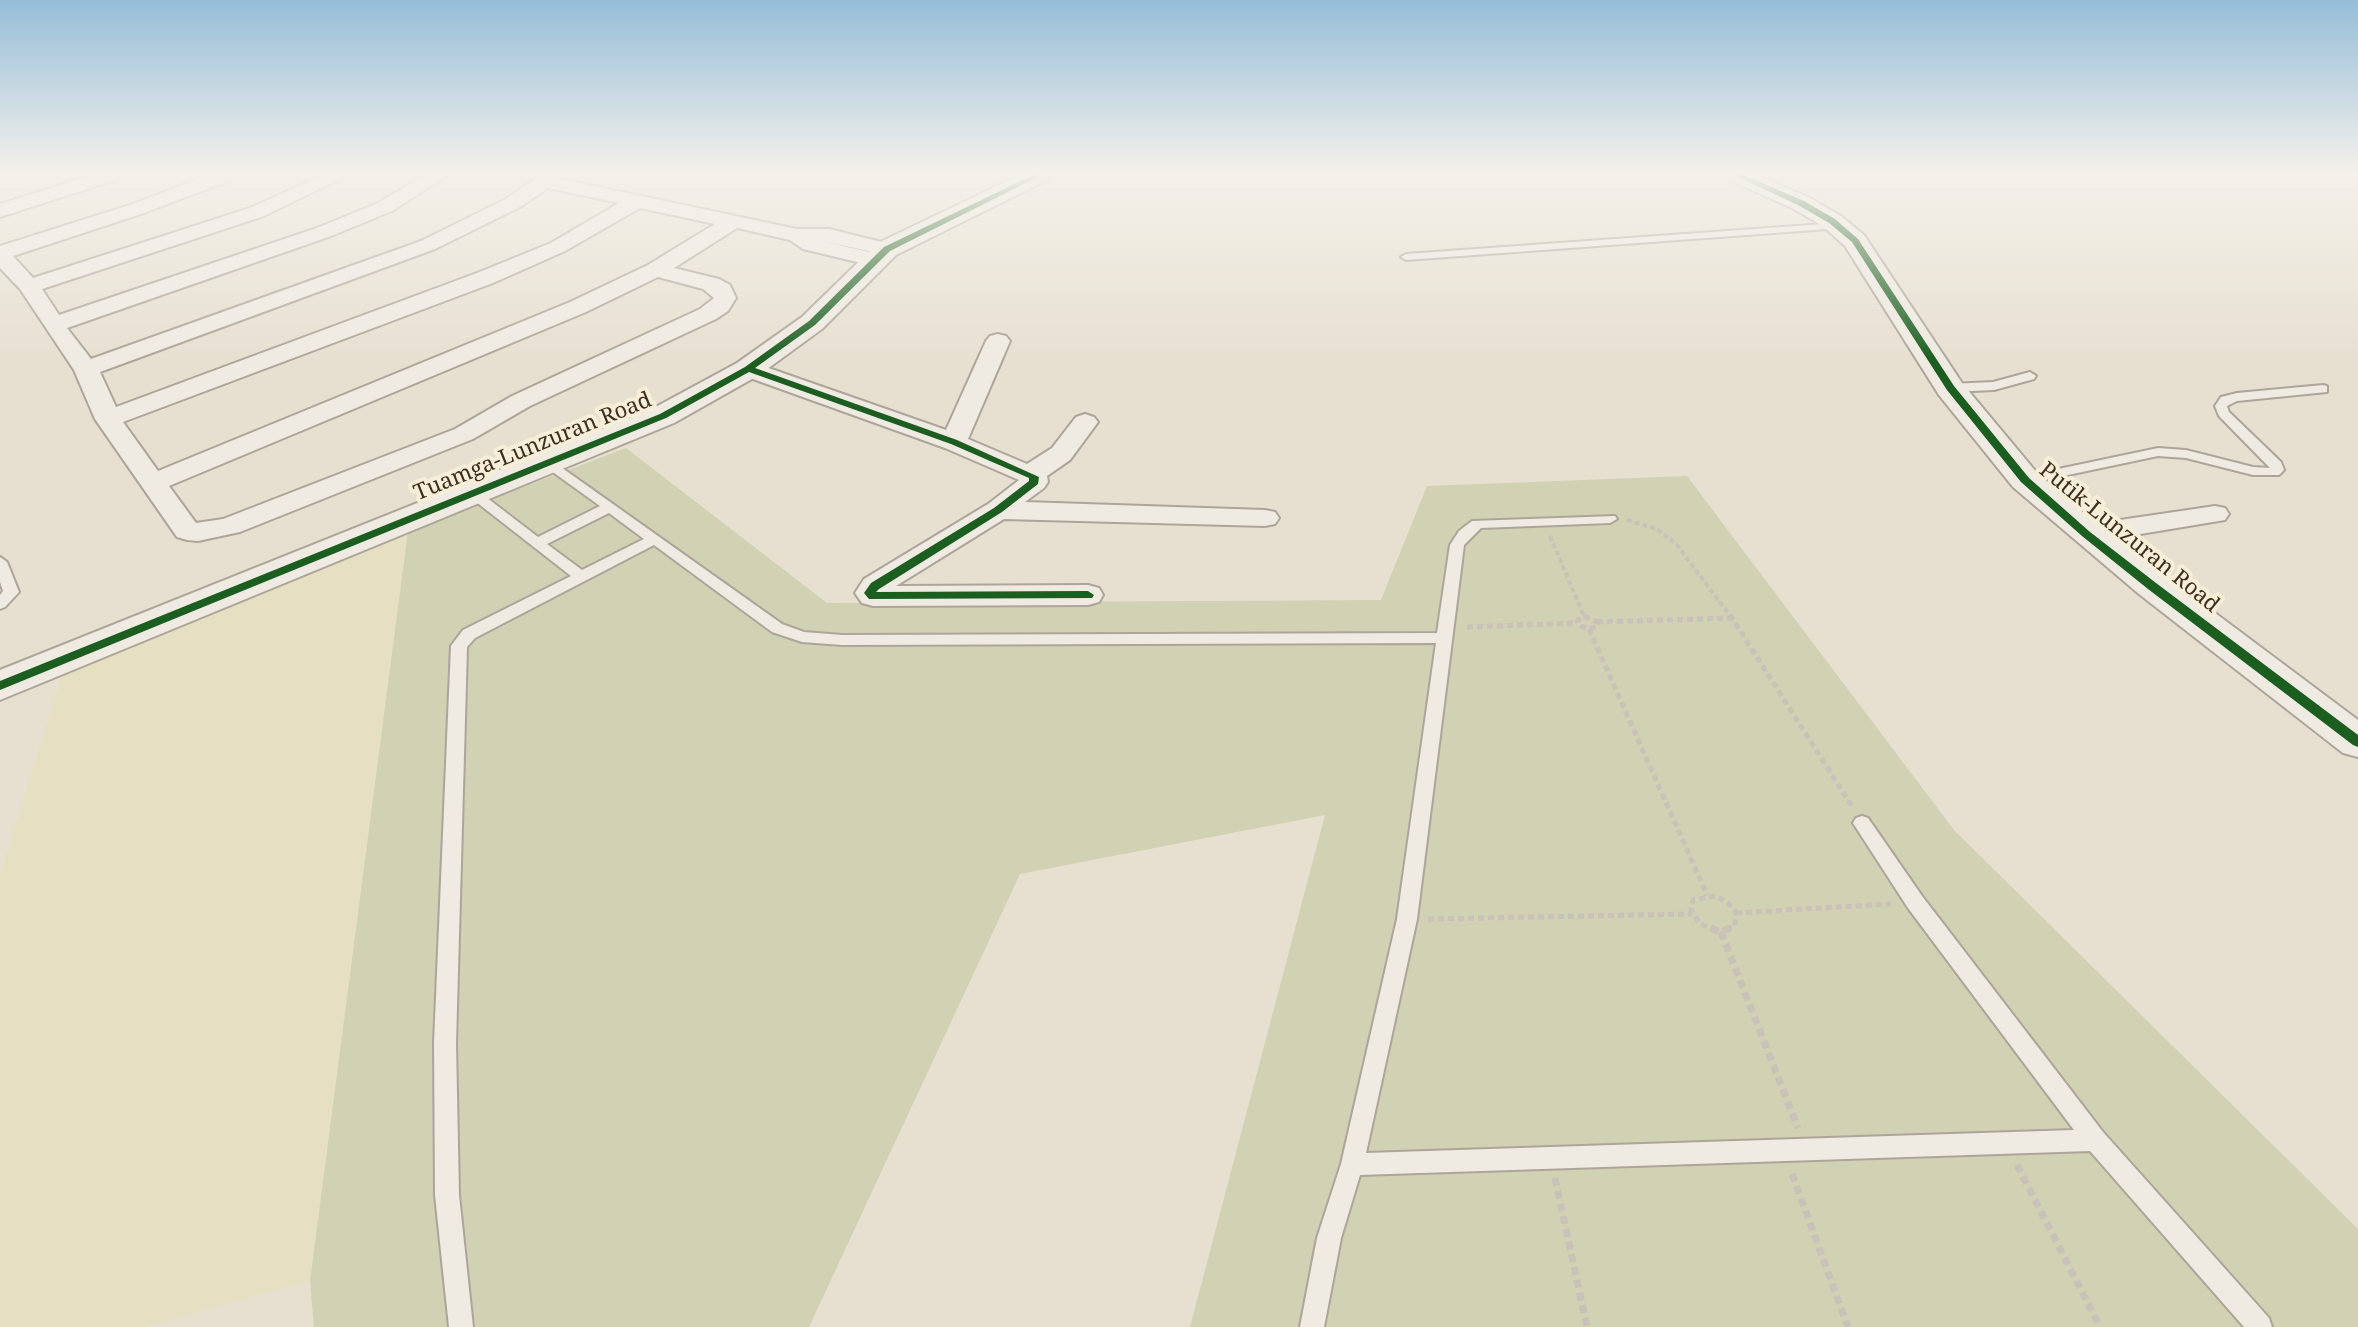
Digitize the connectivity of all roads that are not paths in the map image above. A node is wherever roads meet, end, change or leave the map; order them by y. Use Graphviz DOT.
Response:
graph roads {
  1 [pos="52,237"];
  2 [pos="180,237"];
  3 [pos="310,237"];
  4 [pos="446,237"];
  5 [pos="575,237"];
  6 [pos="709,237"];
  7 [pos="800,237"];
  8 [pos="914,237"];
  9 [pos="1686,237"];
  10 [pos="1850,237"];
  11 [pos="0,254"];
  12 [pos="880,254"];
  13 [pos="1406,257"];
  14 [pos="656,270"];
  15 [pos="29,286"];
  16 [pos="53,325"];
  17 [pos="998,341"];
  18 [pos="86,369"];
  19 [pos="748,369"];
  20 [pos="2030,376"];
  21 [pos="1950,388"];
  22 [pos="2323,389"];
  23 [pos="108,419"];
  24 [pos="1085,422"];
  25 [pos="954,442"];
  26 [pos="548,462"];
  27 [pos="1031,474"];
  28 [pos="2025,480"];
  29 [pos="155,482"];
  30 [pos="473,494"];
  31 [pos="609,507"];
  32 [pos="998,510"];
  33 [pos="2215,514"];
  34 [pos="1265,518"];
  35 [pos="1610,519"];
  36 [pos="2086,534"];
  37 [pos="653,540"];
  38 [pos="537,543"];
  39 [pos="0,562"];
  40 [pos="580,576"];
  41 [pos="1088,595"];
  42 [pos="0,604"];
  43 [pos="1445,633"];
  44 [pos="0,686"];
  45 [pos="2358,742"];
  46 [pos="1862,823"];
  47 [pos="2095,1140"];
  48 [pos="1352,1164"];
  49 [pos="461,1327"];
  50 [pos="1312,1327"];
  51 [pos="2260,1327"];
  1 -- 11 [label="street"];
  2 -- 15 [label="street"];
  3 -- 16 [label="street"];
  4 -- 18 [label="street"];
  5 -- 23 [label="street"];
  6 -- 14 [label="street"];
  7 -- 12 [label="street"];
  8 -- 12 [label="street, Tuamga-Lunzuran Road"];
  9 -- 13 [label="lane"];
  10 -- 21 [label="street, Putik-Lunzuran Road"];
  11 -- 15 [label="street"];
  12 -- 19 [label="street, Tuamga-Lunzuran Road"];
  14 -- 29 [label="street"];
  14 -- 29 [label="street"];
  15 -- 16 [label="street"];
  16 -- 18 [label="street"];
  17 -- 25 [label="street"];
  18 -- 23 [label="street"];
  19 -- 25 [label="street"];
  19 -- 26 [label="street, Tuamga-Lunzuran Road"];
  20 -- 21 [label="lane"];
  21 -- 28 [label="street, Putik-Lunzuran Road"];
  22 -- 28 [label="lane"];
  23 -- 29 [label="street"];
  24 -- 27 [label="street"];
  25 -- 27 [label="street"];
  26 -- 30 [label="street, Tuamga-Lunzuran Road"];
  26 -- 31 [label="lane"];
  27 -- 32 [label="street"];
  28 -- 36 [label="street, Putik-Lunzuran Road"];
  30 -- 38 [label="lane"];
  30 -- 44 [label="street, Tuamga-Lunzuran Road"];
  31 -- 37 [label="lane"];
  31 -- 38 [label="lane"];
  32 -- 34 [label="street"];
  32 -- 41 [label="street"];
  33 -- 36 [label="street"];
  35 -- 43 [label="lane"];
  36 -- 45 [label="street, Putik-Lunzuran Road"];
  37 -- 40 [label="lane"];
  37 -- 43 [label="lane"];
  38 -- 40 [label="lane"];
  39 -- 42 [label="lane"];
  40 -- 49 [label="lane"];
  43 -- 48 [label="lane"];
  46 -- 47 [label="lane"];
  47 -- 48 [label="lane"];
  47 -- 51 [label="lane"];
  48 -- 50 [label="lane"];
}
